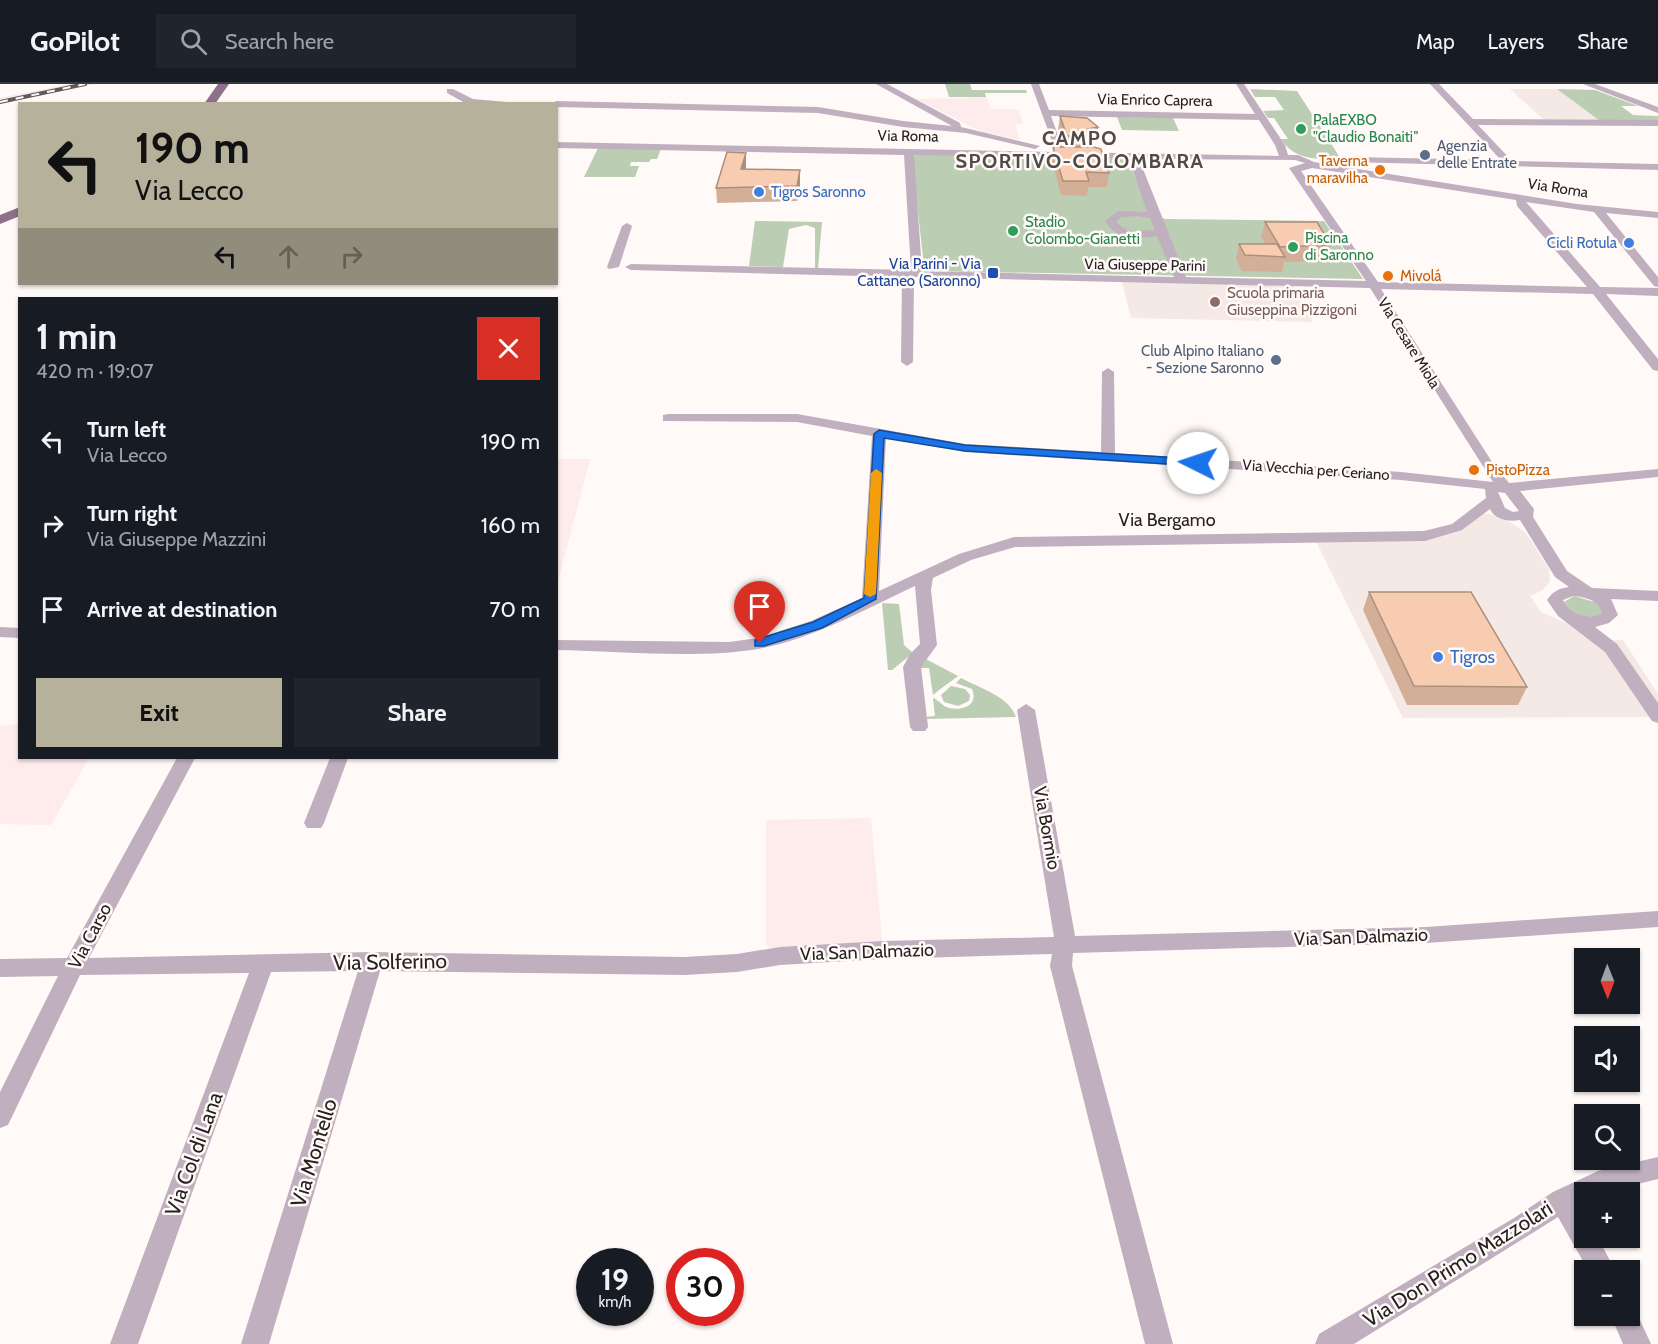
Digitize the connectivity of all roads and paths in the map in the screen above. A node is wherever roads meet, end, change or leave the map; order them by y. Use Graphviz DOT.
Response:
graph roads {
  1 [pos="224,84"];
  2 [pos="880,84"];
  3 [pos="1035,84"];
  4 [pos="1240,84"];
  5 [pos="1434,84"];
  6 [pos="1587,84"];
  7 [pos="450,91"];
  8 [pos="210,102"];
  9 [pos="471,102"];
  10 [pos="558,104"];
  11 [pos="1658,110"];
  12 [pos="1048,113"];
  13 [pos="1261,117"];
  14 [pos="1473,122"];
  15 [pos="1658,123"];
  16 [pos="966,130"];
  17 [pos="558,137"];
  18 [pos="558,143"];
  19 [pos="558,143"];
  20 [pos="592,143"];
  21 [pos="633,145"];
  22 [pos="1280,145"];
  23 [pos="909,151"];
  24 [pos="1060,153"];
  25 [pos="1134,156"];
  26 [pos="1282,160"];
  27 [pos="1509,163"];
  28 [pos="1301,164"];
  29 [pos="1658,167"];
  30 [pos="1521,197"];
  31 [pos="1598,209"];
  32 [pos="18,212"];
  33 [pos="1658,215"];
  34 [pos="1154,216"];
  35 [pos="0,220"];
  36 [pos="627,226"];
  37 [pos="1161,232"];
  38 [pos="613,267"];
  39 [pos="631,267"];
  40 [pos="913,274"];
  41 [pos="1181,280"];
  42 [pos="1374,284"];
  43 [pos="1658,284"];
  44 [pos="1597,291"];
  45 [pos="1658,292"];
  46 [pos="907,362"];
  47 [pos="1658,367"];
  48 [pos="1108,372"];
  49 [pos="668,418"];
  50 [pos="879,434"];
  51 [pos="1108,457"];
  52 [pos="1658,473"];
  53 [pos="1502,488"];
  54 [pos="1514,516"];
  55 [pos="1470,518"];
  56 [pos="925,574"];
  57 [pos="1561,574"];
  58 [pos="1561,593"];
  59 [pos="1588,593"];
  60 [pos="1639,596"];
  61 [pos="1658,596"];
  62 [pos="870,599"];
  63 [pos="1607,613"];
  64 [pos="1574,618"];
  65 [pos="0,632"];
  66 [pos="18,633"];
  67 [pos="558,645"];
  68 [pos="1611,648"];
  69 [pos="1026,710"];
  70 [pos="1658,717"];
  71 [pos="919,728"];
  72 [pos="185,759"];
  73 [pos="339,759"];
  74 [pos="314,823"];
  75 [pos="1658,919"];
  76 [pos="1063,945"];
  77 [pos="780,956"];
  78 [pos="372,961"];
  79 [pos="263,964"];
  80 [pos="73,967"];
  81 [pos="0,968"];
  82 [pos="7,1090"];
  83 [pos="0,1117"];
  84 [pos="1658,1168"];
  85 [pos="1562,1200"];
  86 [pos="1574,1220"];
  87 [pos="1628,1326"];
  88 [pos="124,1344"];
  89 [pos="255,1344"];
  90 [pos="1159,1344"];
  91 [pos="1329,1344"];
  92 [pos="1637,1344"];
  1 -- 8 [label="main road"];
  2 -- 16 [label="street"];
  3 -- 12 [label="street"];
  4 -- 13 [label="street"];
  5 -- 14 [label="street"];
  6 -- 11 [label="street"];
  7 -- 9 [label="street"];
  10 -- 16 [label="street"];
  12 -- 13 [label="street, Via Enrico Caprera"];
  12 -- 24 [label="street"];
  13 -- 22 [label="street"];
  14 -- 15 [label="street"];
  14 -- 27 [label="street"];
  16 -- 24 [label="street"];
  17 -- 20 [label="street"];
  18 -- 20 [label="street"];
  19 -- 21 [label="street"];
  20 -- 21 [label="street"];
  21 -- 23 [label="street, Via Roma"];
  22 -- 26 [label="street"];
  22 -- 28 [label="street"];
  23 -- 24 [label="street, Via Roma"];
  23 -- 40 [label="street"];
  24 -- 25 [label="street, Via Roma"];
  25 -- 26 [label="street, Via Roma"];
  25 -- 34 [label="street"];
  26 -- 28 [label="street, Via Roma"];
  27 -- 28 [label="street"];
  27 -- 29 [label="street"];
  28 -- 30 [label="street, Via Roma"];
  28 -- 42 [label="street, Via Cesare Miola"];
  30 -- 31 [label="street, Via Roma"];
  30 -- 44 [label="street"];
  31 -- 33 [label="street, Via Roma"];
  31 -- 43 [label="street"];
  32 -- 35 [label="main road"];
  34 -- 37 [label="street"];
  34 -- 37 [label="street"];
  36 -- 38 [label="street"];
  37 -- 41 [label="street"];
  39 -- 40 [label="street, Via Giuseppe Parini"];
  40 -- 41 [label="street, Via Giuseppe Parini"];
  40 -- 46 [label="street"];
  41 -- 42 [label="street, Via Giuseppe Parini"];
  42 -- 44 [label="street, Via Giuseppe Parini"];
  42 -- 53 [label="street, Via Cesare Miola"];
  44 -- 45 [label="street, Via Giuseppe Parini"];
  44 -- 47 [label="street"];
  48 -- 51 [label="street"];
  49 -- 50 [label="street, Via Vecchia per Ceriano"];
  50 -- 51 [label="street, Via Vecchia per Ceriano"];
  50 -- 62 [label="street"];
  51 -- 53 [label="street, Via Vecchia per Ceriano"];
  52 -- 53 [label="street"];
  53 -- 54 [label="street"];
  53 -- 54 [label="street"];
  53 -- 55 [label="street, Via Bergamo"];
  54 -- 55 [label="street, Via Bergamo"];
  54 -- 57 [label="street"];
  55 -- 56 [label="street, Via Bergamo"];
  56 -- 62 [label="street, Via Bergamo"];
  56 -- 71 [label="street"];
  57 -- 58 [label="street"];
  57 -- 59 [label="street"];
  58 -- 59 [label="street"];
  58 -- 64 [label="street"];
  59 -- 60 [label="street"];
  59 -- 63 [label="street"];
  60 -- 61 [label="street"];
  60 -- 63 [label="street"];
  62 -- 67 [label="street, Via Bergamo"];
  63 -- 64 [label="street"];
  63 -- 68 [label="street"];
  64 -- 68 [label="street"];
  65 -- 66 [label="street"];
  68 -- 70 [label="street"];
  69 -- 76 [label="street, Via Bormio"];
  72 -- 80 [label="street, Via Carso"];
  73 -- 74 [label="street"];
  75 -- 76 [label="street, Via San Dalmazio"];
  76 -- 77 [label="street, Via San Dalmazio"];
  76 -- 90 [label="street"];
  77 -- 78 [label="street, Via Solferino"];
  78 -- 79 [label="street, Via Solferino"];
  78 -- 89 [label="street, Via Montello"];
  79 -- 80 [label="street, Via Solferino"];
  79 -- 88 [label="street, Via Col di Lana"];
  80 -- 81 [label="street, Via Solferino"];
  80 -- 82 [label="street, Via Carso"];
  82 -- 83 [label="street, Via Carso"];
  84 -- 85 [label="street, Via Don Primo Mazzolari"];
  85 -- 86 [label="street"];
  85 -- 91 [label="street, Via Don Primo Mazzolari"];
  87 -- 92 [label="street"];
}
